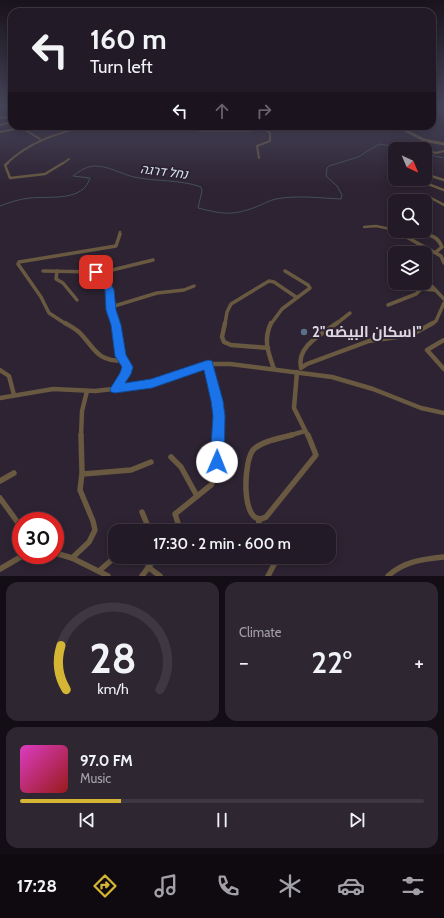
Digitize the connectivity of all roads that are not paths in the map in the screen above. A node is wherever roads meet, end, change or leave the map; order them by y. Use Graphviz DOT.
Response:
graph roads {
  1 [pos="34,134"];
  2 [pos="59,134"];
  3 [pos="270,134"];
  4 [pos="413,134"];
  5 [pos="40,139"];
  6 [pos="444,144"];
  7 [pos="444,151"];
  8 [pos="432,152"];
  9 [pos="259,158"];
  10 [pos="69,159"];
  11 [pos="432,176"];
  12 [pos="444,180"];
  13 [pos="432,185"];
  14 [pos="444,190"];
  15 [pos="432,199"];
  16 [pos="444,205"];
  17 [pos="364,227"];
  18 [pos="388,229"];
  19 [pos="120,232"];
  20 [pos="432,236"];
  21 [pos="400,238"];
  22 [pos="408,238"];
  23 [pos="416,238"];
  24 [pos="415,241"];
  25 [pos="434,251"];
  26 [pos="153,260"];
  27 [pos="444,263"];
  28 [pos="285,270"];
  29 [pos="43,271"];
  30 [pos="57,271"];
  31 [pos="100,273"];
  32 [pos="194,286"];
  33 [pos="432,288"];
  34 [pos="434,290"];
  35 [pos="296,297"];
  36 [pos="444,299"];
  37 [pos="77,300"];
  38 [pos="444,303"];
  39 [pos="388,305"];
  40 [pos="111,307"];
  41 [pos="350,313"];
  42 [pos="444,340"];
  43 [pos="268,348"];
  44 [pos="122,361"];
  45 [pos="208,364"];
  46 [pos="274,369"];
  47 [pos="444,369"];
  48 [pos="0,370"];
  49 [pos="297,372"];
  50 [pos="115,389"];
  51 [pos="87,391"];
  52 [pos="14,395"];
  53 [pos="0,398"];
  54 [pos="444,413"];
  55 [pos="305,431"];
  56 [pos="171,457"];
  57 [pos="151,462"];
  58 [pos="14,473"];
  59 [pos="83,474"];
  60 [pos="0,481"];
  61 [pos="197,496"];
  62 [pos="0,498"];
  63 [pos="142,512"];
  64 [pos="12,515"];
  65 [pos="259,520"];
  66 [pos="147,524"];
  67 [pos="178,524"];
  68 [pos="259,524"];
  69 [pos="64,556"];
  70 [pos="444,557"];
  71 [pos="72,558"];
  72 [pos="12,562"];
  73 [pos="108,563"];
  74 [pos="150,564"];
  75 [pos="274,564"];
  76 [pos="148,567"];
  77 [pos="0,569"];
  78 [pos="98,571"];
  79 [pos="108,576"];
  80 [pos="142,576"];
  81 [pos="160,576"];
  82 [pos="268,576"];
  83 [pos="388,576"];
  1 -- 5 [label="street"];
  2 -- 5 [label="street"];
  3 -- 9 [label="street"];
  4 -- 6 [label="street"];
  5 -- 10 [label="street"];
  7 -- 8 [label="street"];
  11 -- 12 [label="street"];
  13 -- 14 [label="street"];
  15 -- 16 [label="street"];
  17 -- 18 [label="street"];
  19 -- 44 [label="street"];
  20 -- 25 [label="street"];
  21 -- 25 [label="street"];
  22 -- 24 [label="street"];
  23 -- 24 [label="street"];
  24 -- 25 [label="street"];
  25 -- 27 [label="street"];
  26 -- 31 [label="street"];
  28 -- 35 [label="street"];
  29 -- 30 [label="street"];
  30 -- 31 [label="street"];
  30 -- 37 [label="street"];
  31 -- 40 [label="street"];
  32 -- 40 [label="street"];
  33 -- 34 [label="street"];
  34 -- 36 [label="street"];
  34 -- 39 [label="street"];
  35 -- 43 [label="street"];
  35 -- 43 [label="street"];
  38 -- 41 [label="street"];
  40 -- 44 [label="street"];
  42 -- 47 [label="street"];
  43 -- 46 [label="street"];
  44 -- 50 [label="street"];
  45 -- 46 [label="street"];
  45 -- 50 [label="street"];
  45 -- 61 [label="street"];
  46 -- 49 [label="street"];
  48 -- 52 [label="street"];
  49 -- 54 [label="street"];
  49 -- 55 [label="street"];
  50 -- 51 [label="street"];
  51 -- 52 [label="street"];
  51 -- 59 [label="street"];
  52 -- 53 [label="street"];
  55 -- 65 [label="street"];
  55 -- 65 [label="street"];
  56 -- 61 [label="street"];
  57 -- 59 [label="street"];
  58 -- 60 [label="street"];
  59 -- 71 [label="street"];
  61 -- 67 [label="street"];
  62 -- 64 [label="street"];
  63 -- 66 [label="street"];
  65 -- 68 [label="street"];
  69 -- 71 [label="street"];
  70 -- 83 [label="street"];
  71 -- 78 [label="street"];
  72 -- 77 [label="street"];
  73 -- 78 [label="street"];
  74 -- 76 [label="street"];
  75 -- 82 [label="street"];
  76 -- 80 [label="street"];
  76 -- 81 [label="street"];
  78 -- 79 [label="street"];
}
